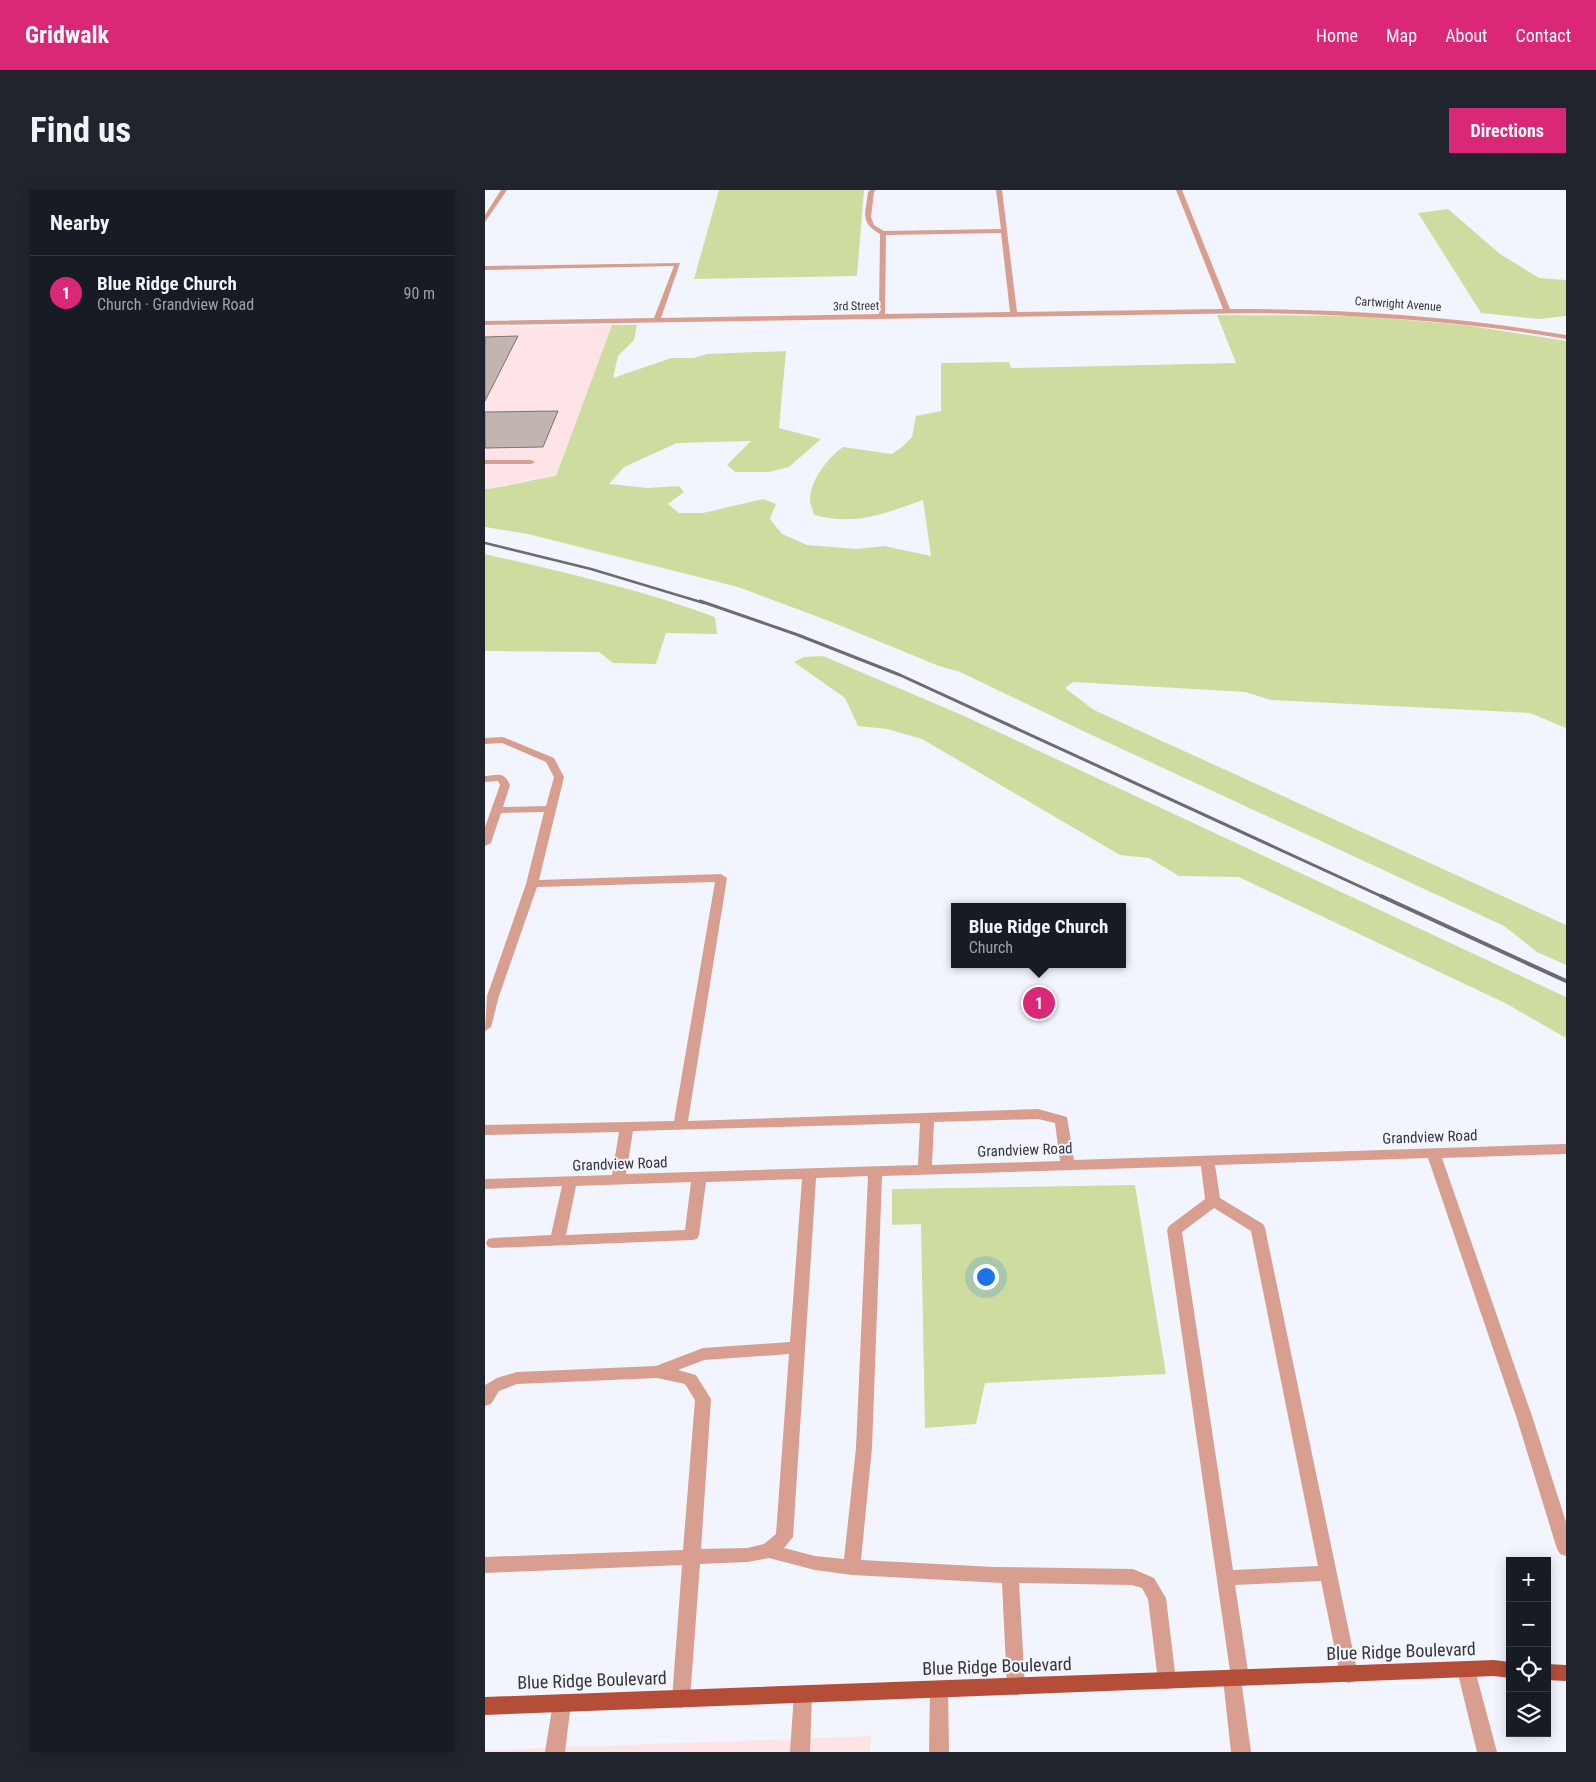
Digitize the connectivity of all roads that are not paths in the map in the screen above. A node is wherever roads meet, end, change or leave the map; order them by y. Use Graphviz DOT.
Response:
graph roads {
  1 [pos="504,190"];
  2 [pos="873,190"];
  3 [pos="999,190"];
  4 [pos="1179,190"];
  5 [pos="485,220"];
  6 [pos="1005,231"];
  7 [pos="883,234"];
  8 [pos="485,268"];
  9 [pos="1227,312"];
  10 [pos="1014,314"];
  11 [pos="882,316"];
  12 [pos="657,320"];
  13 [pos="485,323"];
  14 [pos="1566,337"];
  15 [pos="485,462"];
  16 [pos="531,462"];
  17 [pos="485,741"];
  18 [pos="485,779"];
  19 [pos="551,809"];
  20 [pos="497,810"];
  21 [pos="485,843"];
  22 [pos="532,884"];
  23 [pos="489,996"];
  24 [pos="485,1027"];
  25 [pos="927,1118"];
  26 [pos="680,1126"];
  27 [pos="627,1127"];
  28 [pos="485,1130"];
  29 [pos="1566,1149"];
  30 [pos="1433,1153"];
  31 [pos="1207,1160"];
  32 [pos="1068,1165"];
  33 [pos="925,1169"];
  34 [pos="875,1171"];
  35 [pos="809,1174"];
  36 [pos="699,1178"];
  37 [pos="618,1180"];
  38 [pos="571,1182"];
  39 [pos="485,1184"];
  40 [pos="1213,1202"];
  41 [pos="557,1241"];
  42 [pos="493,1244"];
  43 [pos="797,1347"];
  44 [pos="657,1372"];
  45 [pos="485,1400"];
  46 [pos="1566,1548"];
  47 [pos="769,1551"];
  48 [pos="690,1557"];
  49 [pos="485,1564"];
  50 [pos="852,1567"];
  51 [pos="1328,1573"];
  52 [pos="1009,1575"];
  53 [pos="1225,1578"];
  54 [pos="1466,1670"];
  55 [pos="1506,1670"];
  56 [pos="1551,1672"];
  57 [pos="1566,1673"];
  58 [pos="1349,1675"];
  59 [pos="1236,1679"];
  60 [pos="1167,1681"];
  61 [pos="1016,1686"];
  62 [pos="939,1689"];
  63 [pos="803,1694"];
  64 [pos="681,1698"];
  65 [pos="562,1703"];
  66 [pos="485,1706"];
  67 [pos="555,1752"];
  68 [pos="800,1752"];
  69 [pos="939,1752"];
  70 [pos="1241,1752"];
  71 [pos="1487,1752"];
  1 -- 5 [label="street"];
  2 -- 7 [label="street"];
  3 -- 6 [label="street"];
  4 -- 9 [label="street"];
  6 -- 7 [label="street"];
  6 -- 10 [label="street"];
  7 -- 11 [label="street"];
  8 -- 12 [label="street"];
  9 -- 10 [label="street, 3rd Street"];
  9 -- 14 [label="street, Cartwright Avenue"];
  10 -- 11 [label="street, 3rd Street"];
  11 -- 12 [label="street, 3rd Street"];
  12 -- 13 [label="street, 3rd Street"];
  15 -- 16 [label="street"];
  17 -- 19 [label="street"];
  18 -- 20 [label="street"];
  19 -- 20 [label="street"];
  19 -- 22 [label="street"];
  20 -- 21 [label="street"];
  22 -- 23 [label="street"];
  22 -- 26 [label="street"];
  23 -- 24 [label="street"];
  25 -- 26 [label="street"];
  25 -- 32 [label="street"];
  25 -- 33 [label="street"];
  26 -- 27 [label="street"];
  27 -- 28 [label="street"];
  27 -- 37 [label="street"];
  29 -- 30 [label="street, Grandview Road"];
  30 -- 31 [label="street, Grandview Road"];
  30 -- 46 [label="street"];
  31 -- 32 [label="street, Grandview Road"];
  31 -- 40 [label="street"];
  32 -- 33 [label="street, Grandview Road"];
  33 -- 34 [label="street, Grandview Road"];
  34 -- 35 [label="street, Grandview Road"];
  34 -- 50 [label="street"];
  35 -- 36 [label="street, Grandview Road"];
  35 -- 43 [label="street"];
  36 -- 37 [label="street, Grandview Road"];
  36 -- 41 [label="street"];
  37 -- 38 [label="street, Grandview Road"];
  38 -- 39 [label="street, Grandview Road"];
  38 -- 41 [label="street"];
  40 -- 51 [label="street"];
  40 -- 53 [label="street"];
  41 -- 42 [label="street"];
  43 -- 44 [label="street"];
  43 -- 47 [label="street"];
  44 -- 45 [label="street"];
  44 -- 48 [label="street"];
  47 -- 48 [label="street"];
  47 -- 50 [label="street"];
  48 -- 49 [label="street"];
  48 -- 64 [label="street"];
  50 -- 52 [label="street"];
  51 -- 53 [label="street"];
  51 -- 58 [label="street"];
  52 -- 60 [label="street"];
  52 -- 61 [label="street"];
  53 -- 59 [label="street"];
  54 -- 55 [label="main road, Blue Ridge Boulevard"];
  54 -- 58 [label="main road, Blue Ridge Boulevard"];
  54 -- 71 [label="street"];
  56 -- 57 [label="main road"];
  58 -- 59 [label="main road, Blue Ridge Boulevard"];
  59 -- 60 [label="main road, Blue Ridge Boulevard"];
  59 -- 70 [label="street"];
  60 -- 61 [label="main road, Blue Ridge Boulevard"];
  61 -- 62 [label="main road, Blue Ridge Boulevard"];
  62 -- 63 [label="main road, Blue Ridge Boulevard"];
  62 -- 69 [label="street"];
  63 -- 64 [label="main road, Blue Ridge Boulevard"];
  63 -- 68 [label="street"];
  64 -- 65 [label="main road, Blue Ridge Boulevard"];
  65 -- 66 [label="main road, Blue Ridge Boulevard"];
  65 -- 67 [label="street"];
}
